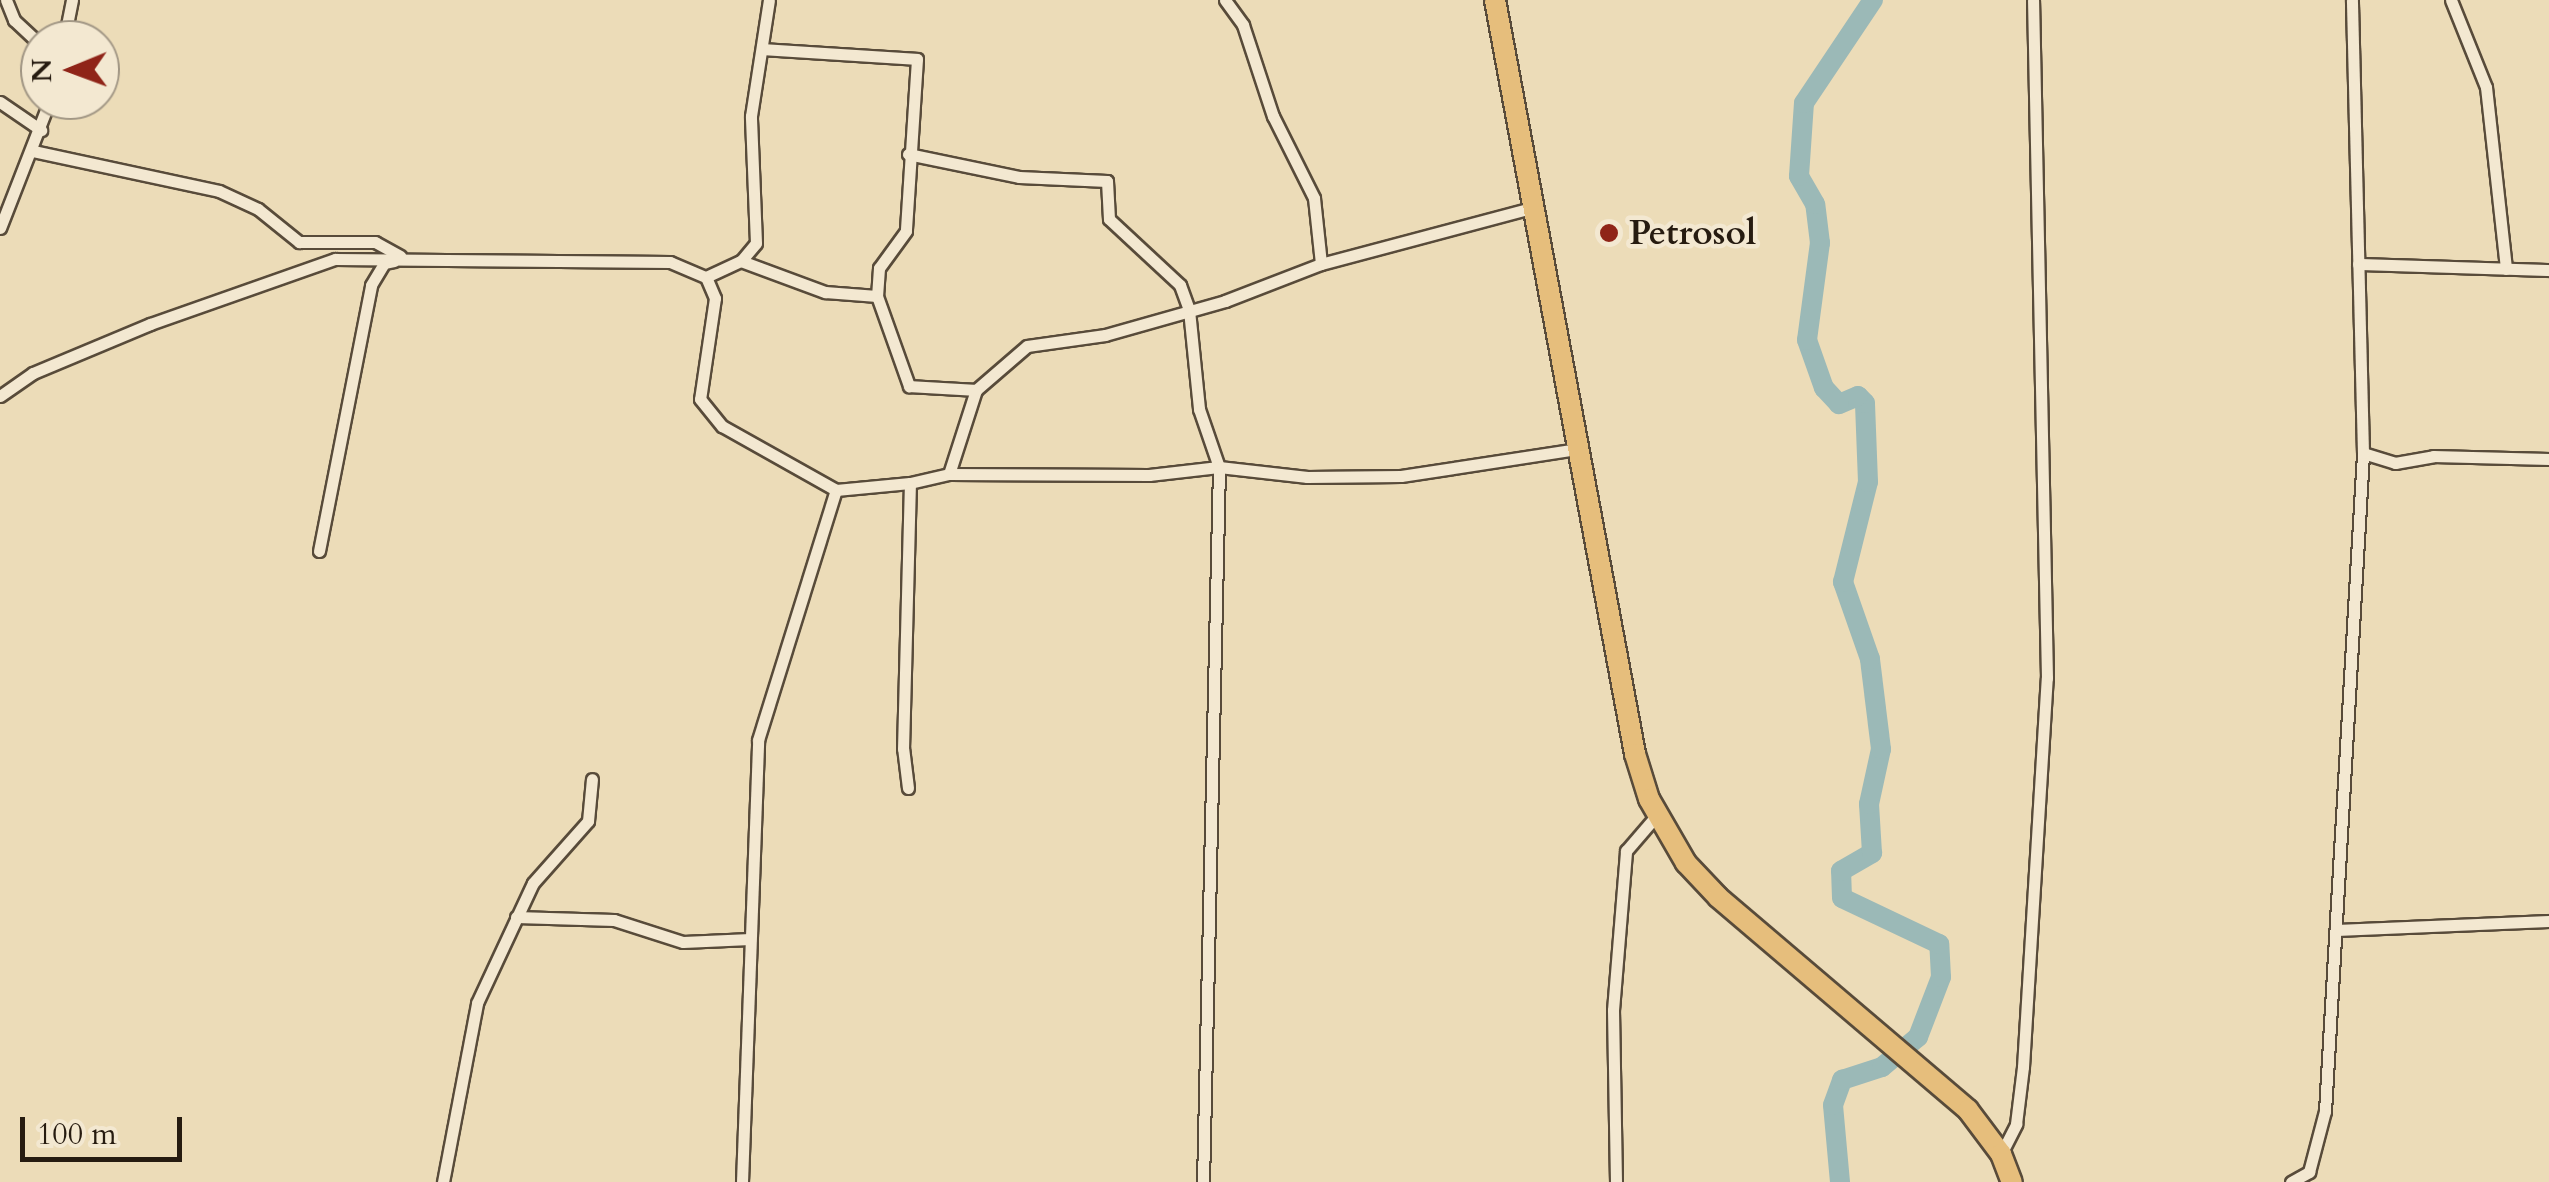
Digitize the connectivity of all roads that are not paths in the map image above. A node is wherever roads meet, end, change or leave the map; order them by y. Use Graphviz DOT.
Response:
graph roads {
  1 [pos="6,0"];
  2 [pos="769,0"];
  3 [pos="1225,0"];
  4 [pos="1495,0"];
  5 [pos="2034,0"];
  6 [pos="2352,0"];
  7 [pos="2451,0"];
  8 [pos="20,26"];
  9 [pos="764,49"];
  10 [pos="0,102"];
  11 [pos="44,120"];
  12 [pos="41,130"];
  13 [pos="33,150"];
  14 [pos="908,154"];
  15 [pos="1532,208"];
  16 [pos="0,228"];
  17 [pos="404,257"];
  18 [pos="741,261"];
  19 [pos="1321,264"];
  20 [pos="2358,264"];
  21 [pos="2506,269"];
  22 [pos="2549,270"];
  23 [pos="706,278"];
  24 [pos="877,296"];
  25 [pos="1189,310"];
  26 [pos="976,390"];
  27 [pos="0,396"];
  28 [pos="1578,449"];
  29 [pos="2364,453"];
  30 [pos="2549,458"];
  31 [pos="1219,468"];
  32 [pos="948,474"];
  33 [pos="910,483"];
  34 [pos="836,490"];
  35 [pos="319,550"];
  36 [pos="592,779"];
  37 [pos="908,788"];
  38 [pos="1657,815"];
  39 [pos="516,917"];
  40 [pos="2549,921"];
  41 [pos="2336,930"];
  42 [pos="750,939"];
  43 [pos="2001,1154"];
  44 [pos="444,1182"];
  45 [pos="742,1182"];
  46 [pos="1204,1182"];
  47 [pos="1616,1182"];
  48 [pos="2012,1182"];
  49 [pos="2290,1182"];
  1 -- 8 [label="street"];
  2 -- 9 [label="street"];
  3 -- 19 [label="street"];
  4 -- 15 [label="highway"];
  5 -- 43 [label="street"];
  6 -- 20 [label="street"];
  7 -- 21 [label="street"];
  9 -- 14 [label="street"];
  9 -- 18 [label="street"];
  10 -- 12 [label="street"];
  11 -- 12 [label="street"];
  12 -- 13 [label="street"];
  13 -- 16 [label="street"];
  13 -- 17 [label="street"];
  14 -- 24 [label="street"];
  14 -- 25 [label="street"];
  15 -- 19 [label="street"];
  15 -- 28 [label="highway"];
  17 -- 23 [label="street"];
  17 -- 27 [label="street"];
  17 -- 35 [label="street"];
  18 -- 23 [label="street"];
  18 -- 24 [label="street"];
  19 -- 25 [label="street"];
  20 -- 21 [label="street"];
  20 -- 29 [label="street"];
  21 -- 22 [label="street"];
  23 -- 34 [label="street"];
  24 -- 26 [label="street"];
  25 -- 26 [label="street"];
  25 -- 31 [label="street"];
  26 -- 32 [label="street"];
  28 -- 31 [label="street"];
  28 -- 38 [label="highway"];
  29 -- 30 [label="street"];
  29 -- 41 [label="street"];
  31 -- 32 [label="street"];
  31 -- 46 [label="street"];
  32 -- 33 [label="street"];
  33 -- 34 [label="street"];
  33 -- 37 [label="street"];
  34 -- 42 [label="street"];
  36 -- 39 [label="street"];
  38 -- 43 [label="highway"];
  38 -- 47 [label="street"];
  39 -- 42 [label="street"];
  39 -- 44 [label="street"];
  40 -- 41 [label="street"];
  41 -- 49 [label="street"];
  42 -- 45 [label="street"];
  43 -- 48 [label="highway"];
}
